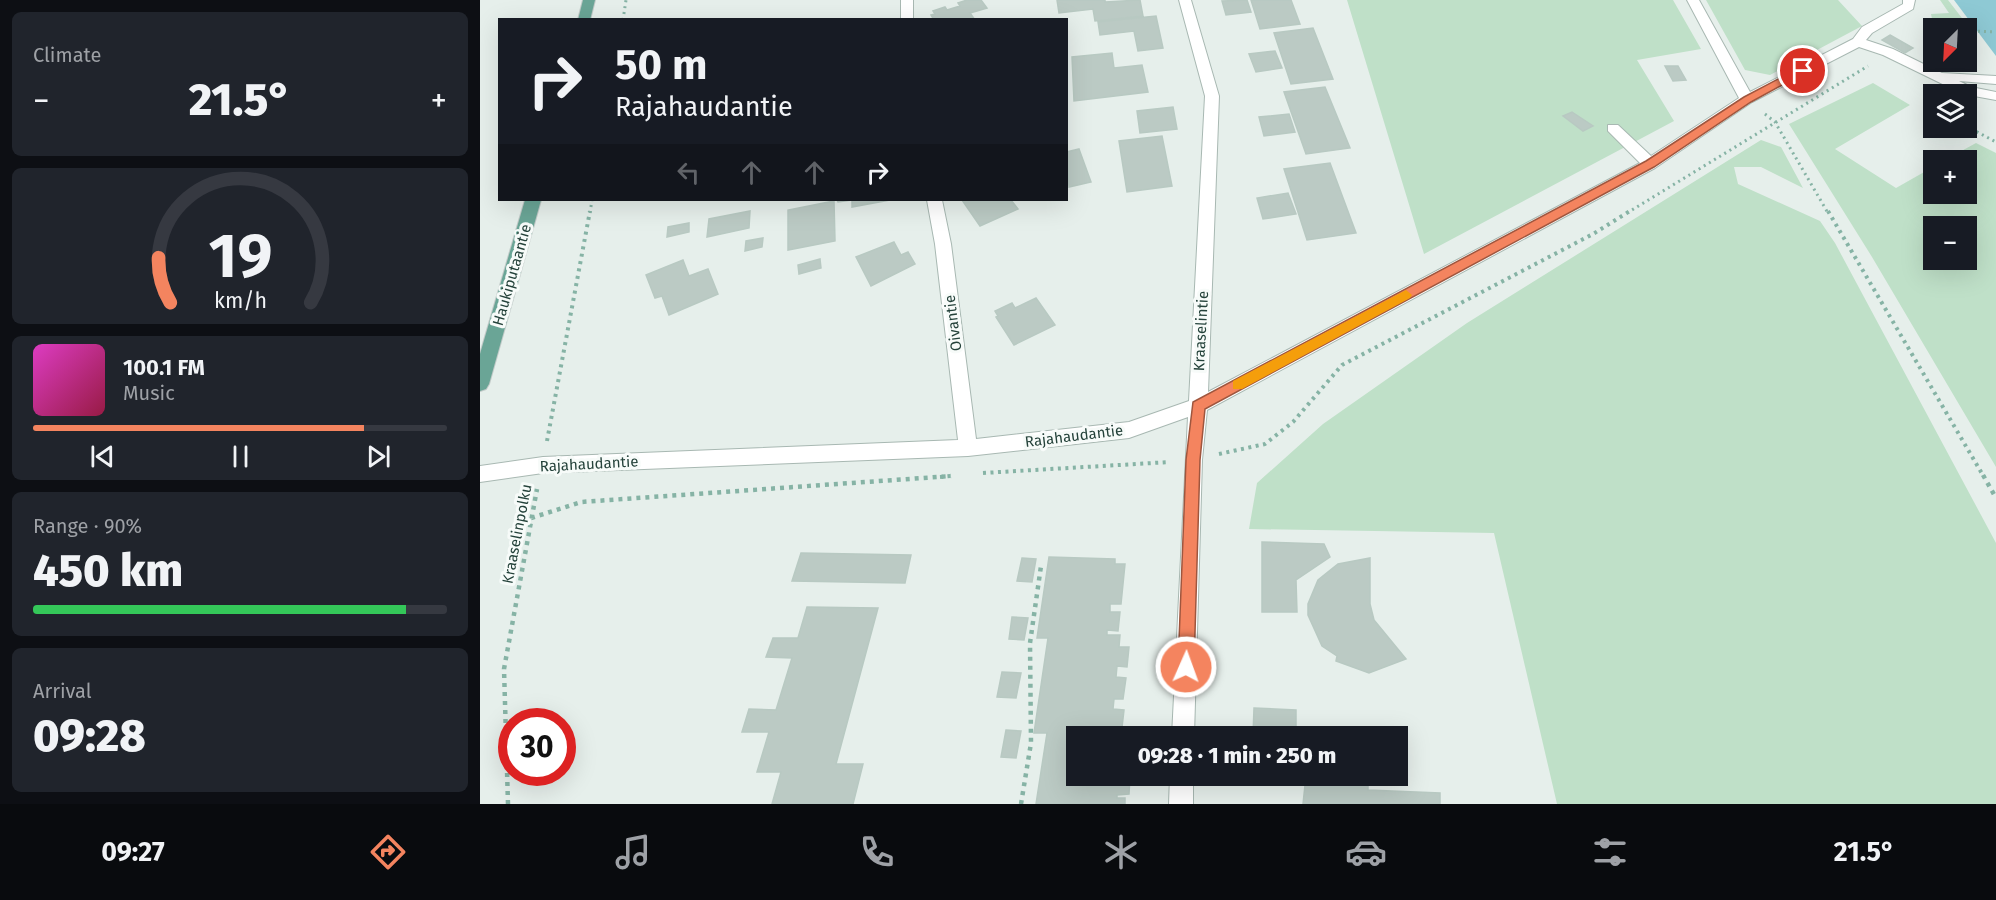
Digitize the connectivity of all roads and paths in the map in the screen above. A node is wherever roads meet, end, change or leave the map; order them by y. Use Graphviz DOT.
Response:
graph roads {
  1 [pos="589,0"];
  2 [pos="626,0"];
  3 [pos="907,0"];
  4 [pos="1185,0"];
  5 [pos="1693,0"];
  6 [pos="1909,0"];
  7 [pos="584,18"];
  8 [pos="623,18"];
  9 [pos="907,18"];
  10 [pos="1977,31"];
  11 [pos="1996,32"];
  12 [pos="1858,42"];
  13 [pos="1940,75"];
  14 [pos="1996,80"];
  15 [pos="1996,96"];
  16 [pos="1748,99"];
  17 [pos="1775,122"];
  18 [pos="1613,128"];
  19 [pos="1977,132"];
  20 [pos="1996,142"];
  21 [pos="1650,164"];
  22 [pos="533,201"];
  23 [pos="592,201"];
  24 [pos="934,201"];
  25 [pos="480,384"];
  26 [pos="1198,406"];
  27 [pos="968,448"];
  28 [pos="543,465"];
  29 [pos="480,474"];
  30 [pos="1996,498"];
  31 [pos="1041,566"];
  32 [pos="1183,726"];
  33 [pos="1182,786"];
  34 [pos="508,804"];
  35 [pos="1021,804"];
  36 [pos="1181,804"];
  1 -- 7 [label="main road"];
  2 -- 8 [label="path"];
  3 -- 9 [label="street"];
  4 -- 26 [label="street, Kraaselintie"];
  5 -- 16 [label="street"];
  6 -- 12 [label="street, Rajahaudantie"];
  10 -- 11 [label="path"];
  12 -- 13 [label="street"];
  12 -- 16 [label="street, Rajahaudantie"];
  13 -- 14 [label="street"];
  13 -- 15 [label="street"];
  16 -- 21 [label="street, Rajahaudantie"];
  17 -- 30 [label="path"];
  18 -- 21 [label="street"];
  19 -- 20 [label="path"];
  21 -- 26 [label="street, Rajahaudantie"];
  22 -- 25 [label="main road, Haukiputaantie"];
  23 -- 28 [label="path, Kraaselinpolku"];
  24 -- 27 [label="street, Oivantie"];
  26 -- 27 [label="street, Rajahaudantie"];
  26 -- 32 [label="street, Kraaselintie"];
  27 -- 28 [label="street, Rajahaudantie"];
  28 -- 29 [label="street, Rajahaudantie"];
  28 -- 34 [label="path, Kraaselinpolku"];
  31 -- 35 [label="path"];
  33 -- 36 [label="street"];
}
